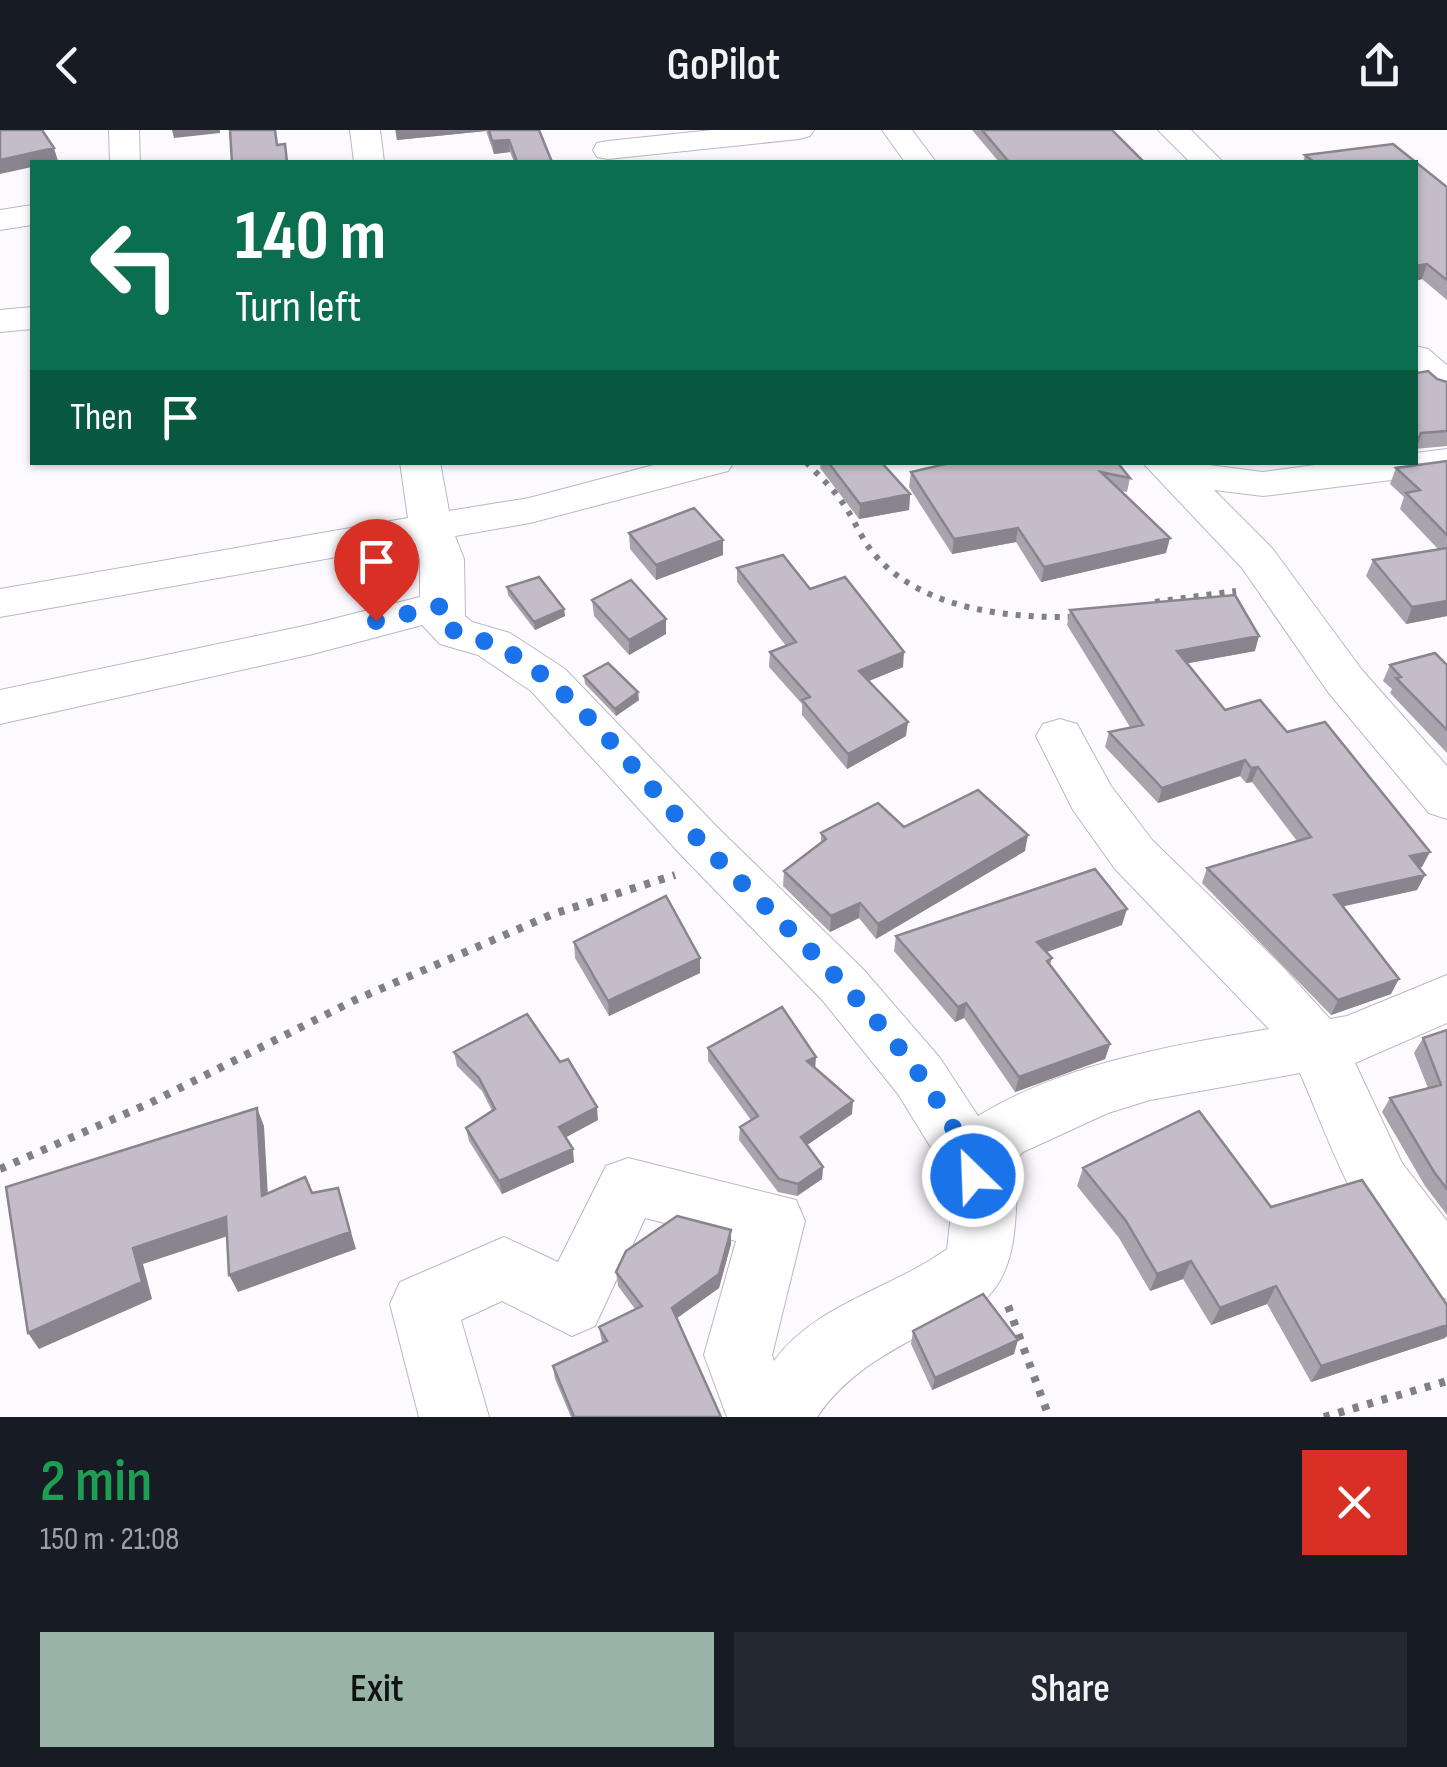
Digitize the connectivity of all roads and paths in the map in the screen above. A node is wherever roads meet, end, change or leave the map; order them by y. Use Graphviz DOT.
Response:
graph roads {
  1 [pos="124,130"];
  2 [pos="366,130"];
  3 [pos="799,130"];
  4 [pos="896,130"];
  5 [pos="1173,130"];
  6 [pos="609,152"];
  7 [pos="125,160"];
  8 [pos="369,160"];
  9 [pos="918,160"];
  10 [pos="1205,160"];
  11 [pos="30,215"];
  12 [pos="0,220"];
  13 [pos="30,318"];
  14 [pos="0,321"];
  15 [pos="1418,360"];
  16 [pos="1447,384"];
  17 [pos="1447,461"];
  18 [pos="420,465"];
  19 [pos="702,465"];
  20 [pos="809,465"];
  21 [pos="1415,465"];
  22 [pos="1418,465"];
  23 [pos="1167,468"];
  24 [pos="431,528"];
  25 [pos="1278,587"];
  26 [pos="0,603"];
  27 [pos="1138,605"];
  28 [pos="441,606"];
  29 [pos="1076,616"];
  30 [pos="0,707"];
  31 [pos="1060,736"];
  32 [pos="1447,800"];
  33 [pos="718,859"];
  34 [pos="1447,998"];
  35 [pos="1316,1043"];
  36 [pos="0,1169"];
  37 [pos="980,1224"];
  38 [pos="1447,1268"];
  39 [pos="1447,1381"];
  40 [pos="454,1417"];
  41 [pos="762,1417"];
  42 [pos="772,1417"];
  43 [pos="1049,1417"];
  44 [pos="1324,1417"];
  1 -- 7 [label="street"];
  2 -- 8 [label="street"];
  3 -- 6 [label="street"];
  4 -- 9 [label="street"];
  5 -- 10 [label="street"];
  11 -- 12 [label="street"];
  13 -- 14 [label="street"];
  15 -- 16 [label="street"];
  17 -- 22 [label="street"];
  18 -- 24 [label="street"];
  19 -- 24 [label="street"];
  20 -- 29 [label="path"];
  21 -- 23 [label="street"];
  23 -- 25 [label="street"];
  24 -- 26 [label="street"];
  24 -- 28 [label="street"];
  25 -- 27 [label="path"];
  25 -- 32 [label="street"];
  28 -- 30 [label="street"];
  28 -- 33 [label="street"];
  31 -- 35 [label="street"];
  33 -- 36 [label="path"];
  33 -- 37 [label="street"];
  34 -- 35 [label="street"];
  35 -- 37 [label="street"];
  35 -- 38 [label="street"];
  37 -- 42 [label="street"];
  37 -- 43 [label="path"];
  39 -- 44 [label="path"];
  40 -- 41 [label="street"];
}
